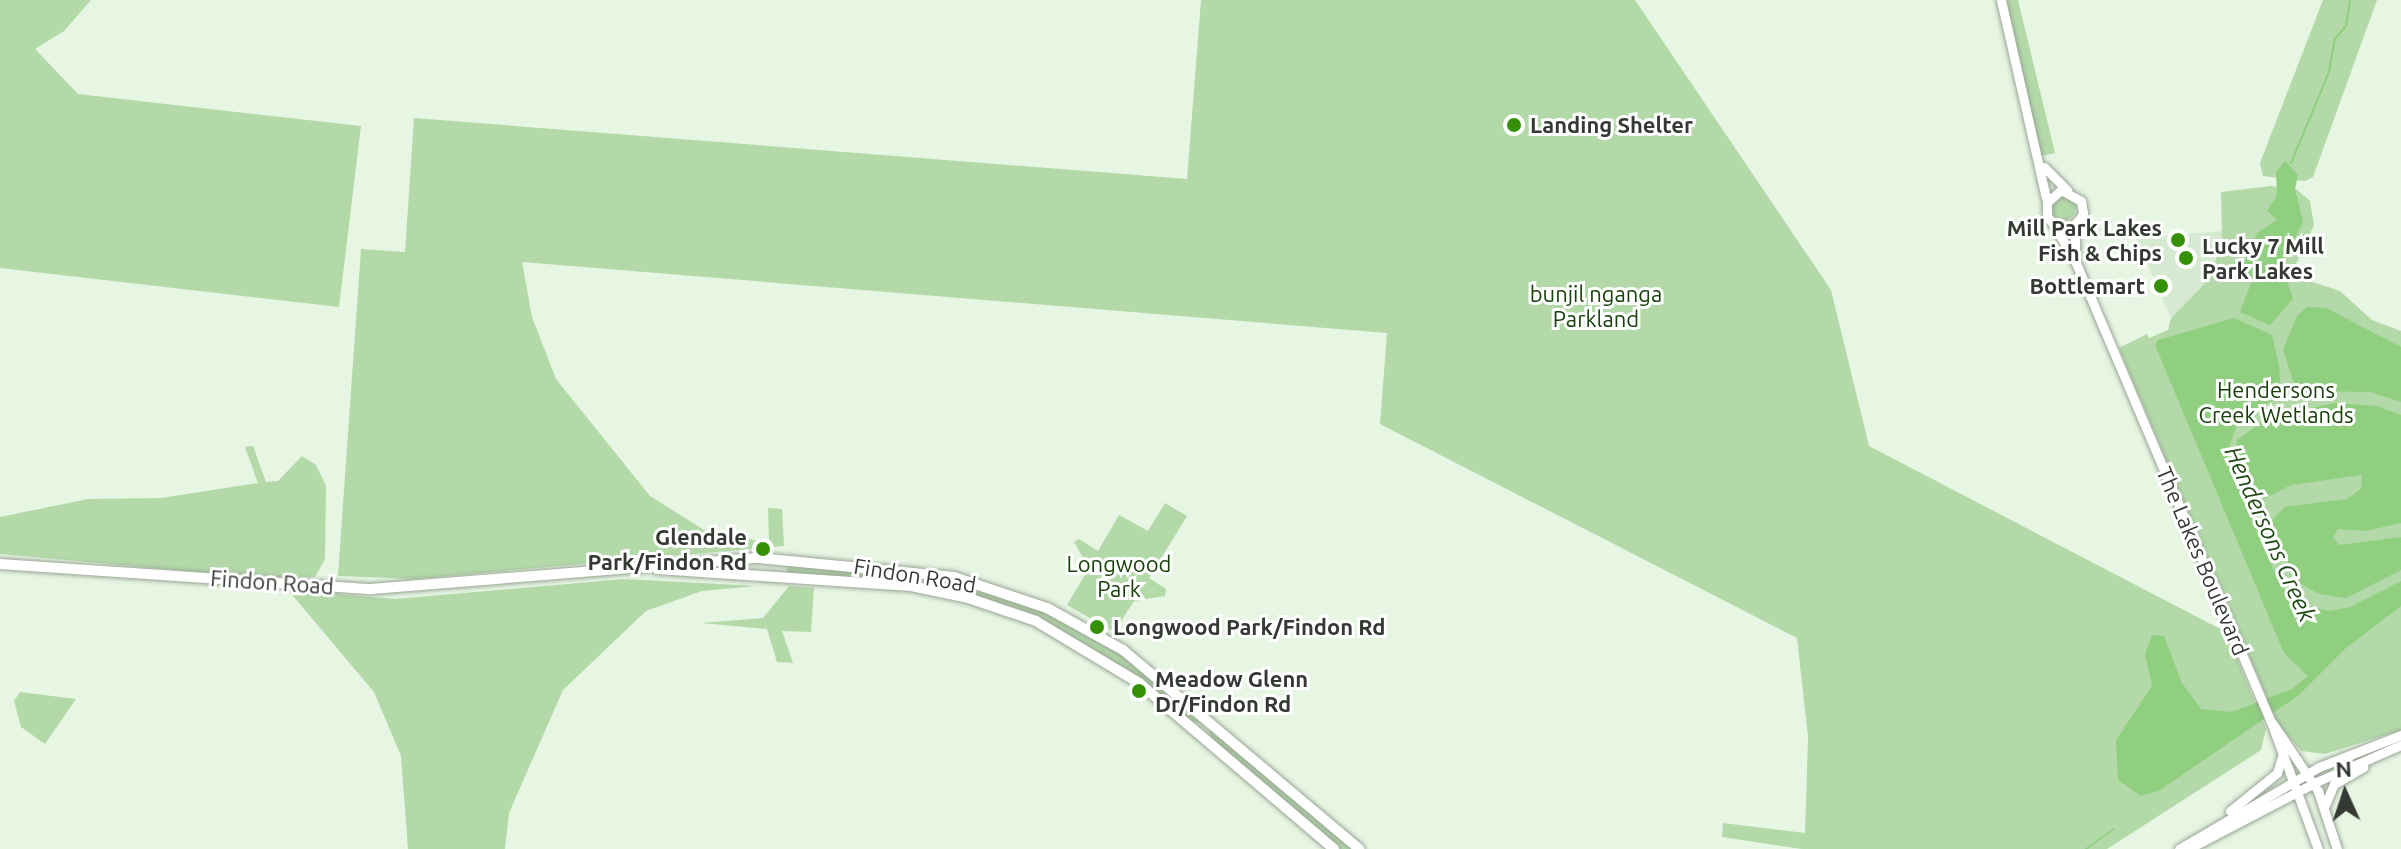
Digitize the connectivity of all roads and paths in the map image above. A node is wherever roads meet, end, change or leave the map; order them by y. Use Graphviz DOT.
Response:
graph roads {
  1 [pos="2001,0"];
  2 [pos="2038,158"];
  3 [pos="2067,190"];
  4 [pos="2047,202"];
  5 [pos="2081,217"];
  6 [pos="2054,225"];
  7 [pos="2076,263"];
  8 [pos="779,558"];
  9 [pos="0,561"];
  10 [pos="623,568"];
  11 [pos="925,572"];
  12 [pos="779,575"];
  13 [pos="922,588"];
  14 [pos="1209,720"];
  15 [pos="2271,722"];
  16 [pos="1199,732"];
  17 [pos="2401,735"];
  18 [pos="2401,745"];
  19 [pos="2385,752"];
  20 [pos="2282,756"];
  21 [pos="2308,773"];
  22 [pos="2294,780"];
  23 [pos="2314,783"];
  24 [pos="2299,790"];
  25 [pos="2325,806"];
  26 [pos="2219,821"];
  27 [pos="1334,849"];
  28 [pos="1359,849"];
  29 [pos="2179,849"];
  30 [pos="2188,849"];
  31 [pos="2318,849"];
  32 [pos="2337,849"];
  1 -- 2 [label="street"];
  2 -- 3 [label="street"];
  2 -- 4 [label="street"];
  3 -- 4 [label="street"];
  3 -- 5 [label="street"];
  4 -- 6 [label="street"];
  5 -- 6 [label="street"];
  5 -- 7 [label="street, The Lakes Boulevard"];
  6 -- 7 [label="street, The Lakes Boulevard"];
  7 -- 15 [label="street, The Lakes Boulevard"];
  8 -- 10 [label="main road, Findon Road"];
  8 -- 11 [label="main road, Findon Road"];
  8 -- 12 [label="main road"];
  9 -- 10 [label="main road, Findon Road"];
  10 -- 12 [label="main road, Findon Road"];
  11 -- 13 [label="main road"];
  11 -- 14 [label="main road, Findon Road"];
  12 -- 13 [label="main road, Findon Road"];
  13 -- 16 [label="main road, Findon Road"];
  14 -- 16 [label="main road"];
  14 -- 28 [label="main road, Findon Road"];
  15 -- 20 [label="street, The Lakes Boulevard"];
  15 -- 21 [label="street, The Lakes Boulevard"];
  16 -- 27 [label="main road, Findon Road"];
  17 -- 21 [label="street"];
  18 -- 19 [label="street"];
  19 -- 23 [label="street"];
  19 -- 25 [label="street"];
  20 -- 22 [label="street, The Lakes Boulevard"];
  20 -- 26 [label="street"];
  21 -- 22 [label="street"];
  21 -- 23 [label="street, The Lakes Boulevard"];
  22 -- 24 [label="street, The Lakes Boulevard"];
  22 -- 26 [label="street"];
  23 -- 24 [label="street"];
  23 -- 25 [label="street, The Lakes Boulevard"];
  24 -- 30 [label="street"];
  24 -- 31 [label="street, The Lakes Boulevard"];
  25 -- 32 [label="street, The Lakes Boulevard"];
  26 -- 29 [label="street"];
}
